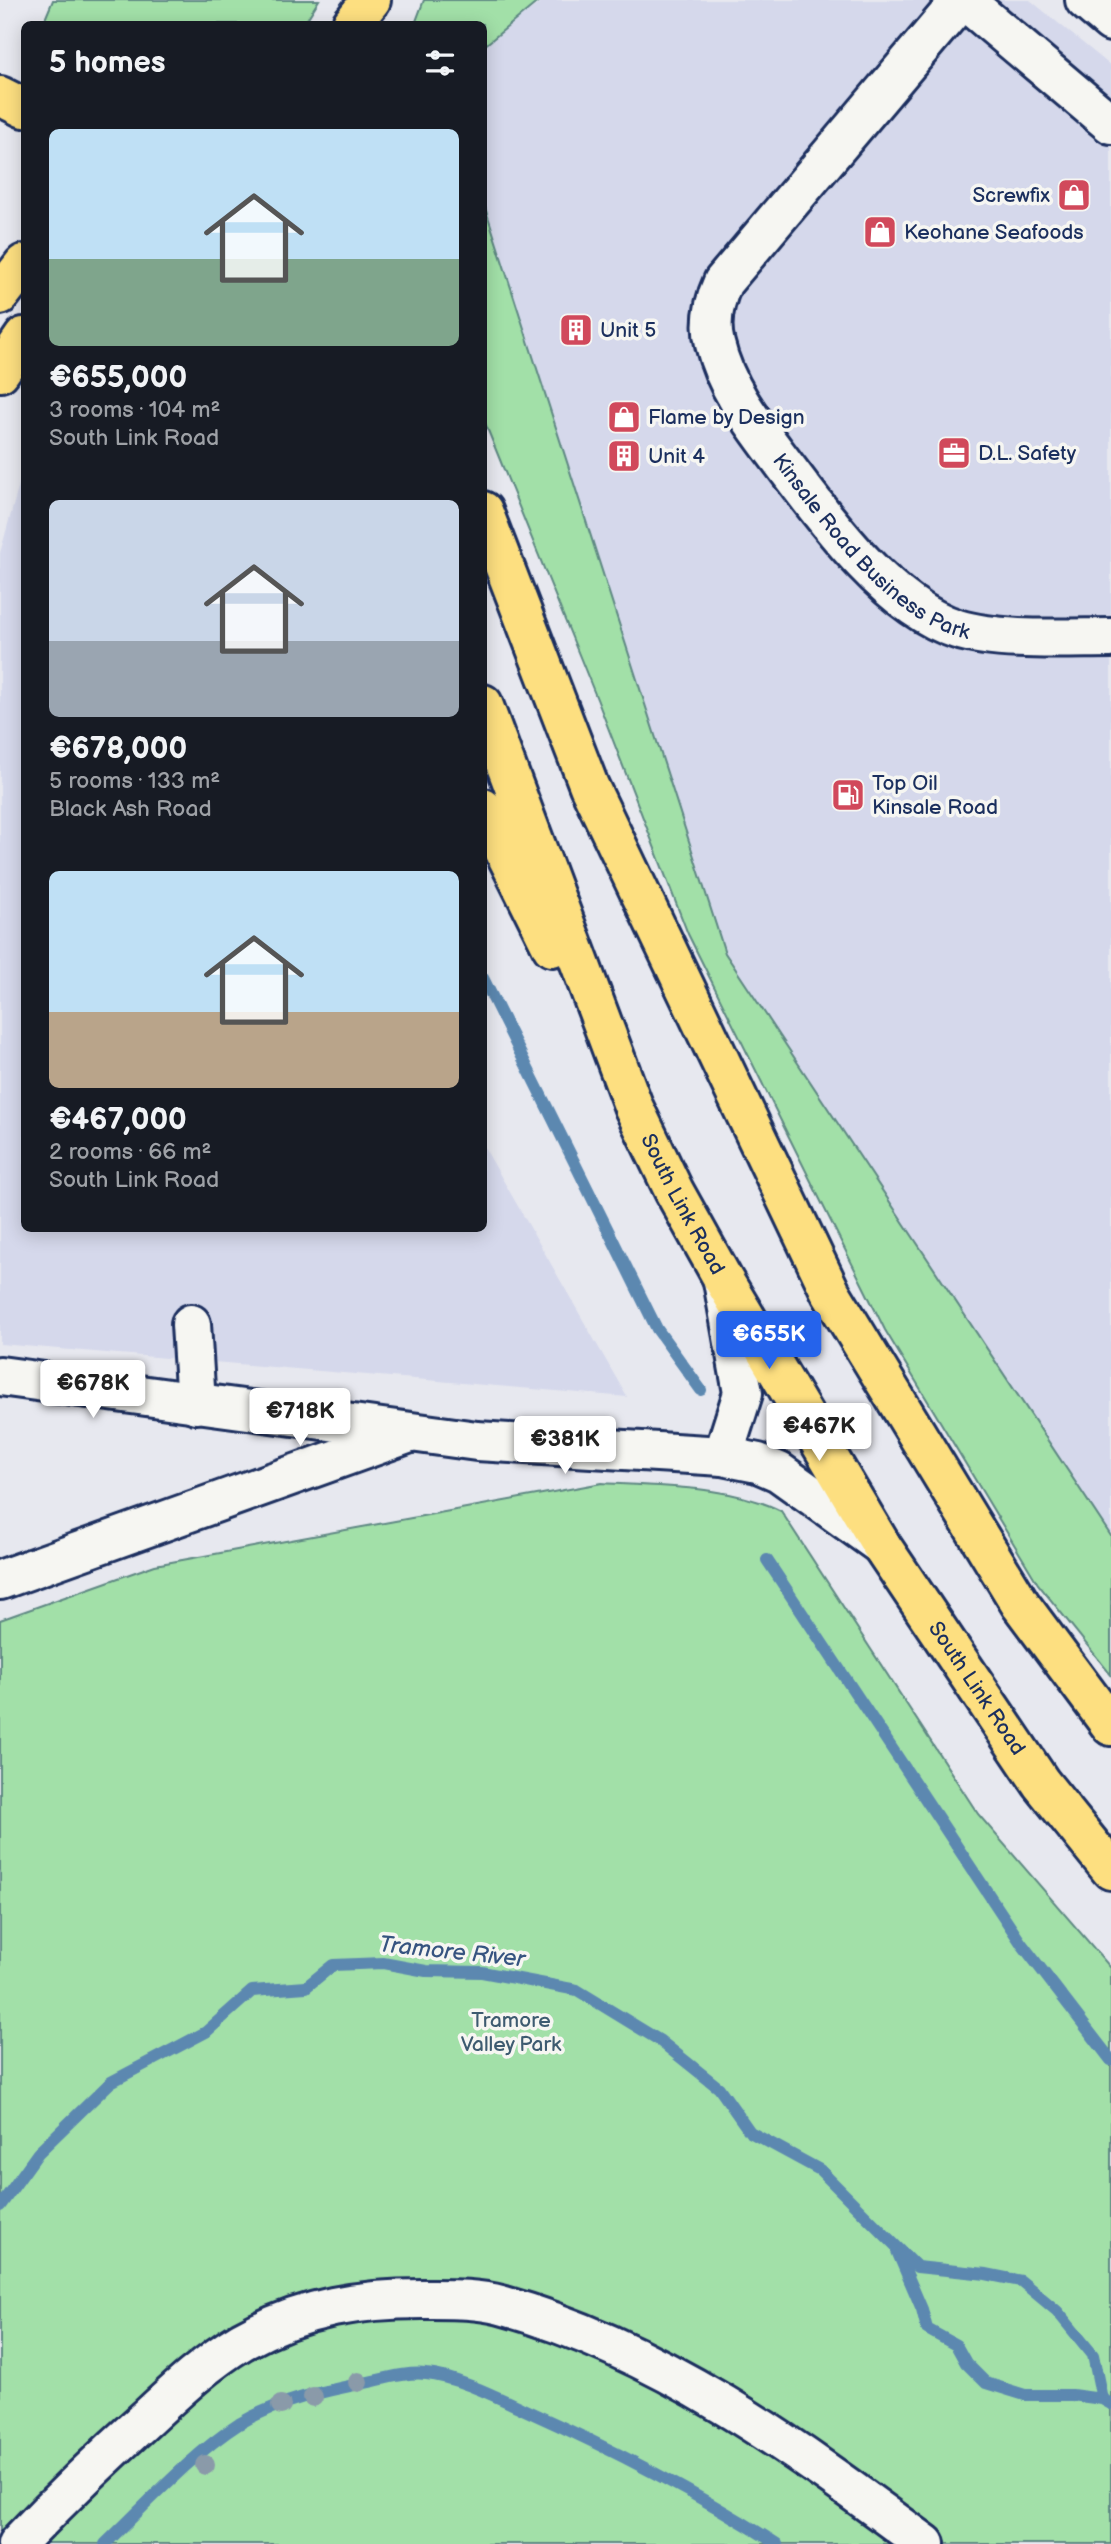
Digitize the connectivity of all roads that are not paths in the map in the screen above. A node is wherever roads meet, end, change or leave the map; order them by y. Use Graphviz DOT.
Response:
graph roads {
  1 [pos="371,0"];
  2 [pos="378,0"];
  3 [pos="963,0"];
  4 [pos="1085,0"];
  5 [pos="354,21"];
  6 [pos="377,21"];
  7 [pos="1111,22"];
  8 [pos="0,96"];
  9 [pos="21,106"];
  10 [pos="1111,124"];
  11 [pos="21,268"];
  12 [pos="0,295"];
  13 [pos="21,341"];
  14 [pos="0,372"];
  15 [pos="487,521"];
  16 [pos="1111,638"];
  17 [pos="487,715"];
  18 [pos="487,817"];
  19 [pos="634,1108"];
  20 [pos="723,1279"];
  21 [pos="191,1324"];
  22 [pos="0,1376"];
  23 [pos="195,1404"];
  24 [pos="413,1432"];
  25 [pos="723,1456"];
  26 [pos="881,1545"];
  27 [pos="0,1580"];
  28 [pos="1111,1726"];
  29 [pos="1111,1870"];
  30 [pos="17,2544"];
  31 [pos="925,2544"];
  1 -- 5 [label="highway"];
  2 -- 6 [label="highway"];
  3 -- 10 [label="street, Kinsale Road Business Park"];
  3 -- 16 [label="street, Kinsale Road Business Park"];
  4 -- 7 [label="street"];
  8 -- 9 [label="highway"];
  11 -- 12 [label="highway"];
  13 -- 14 [label="highway"];
  15 -- 28 [label="highway"];
  17 -- 19 [label="highway, South Link Road"];
  18 -- 19 [label="highway"];
  19 -- 20 [label="highway, South Link Road"];
  20 -- 25 [label="street"];
  20 -- 26 [label="highway, South Link Road"];
  21 -- 23 [label="street"];
  22 -- 23 [label="street"];
  23 -- 24 [label="street"];
  24 -- 25 [label="street"];
  24 -- 27 [label="street"];
  25 -- 26 [label="street"];
  26 -- 29 [label="highway, South Link Road"];
  30 -- 31 [label="street"];
}
